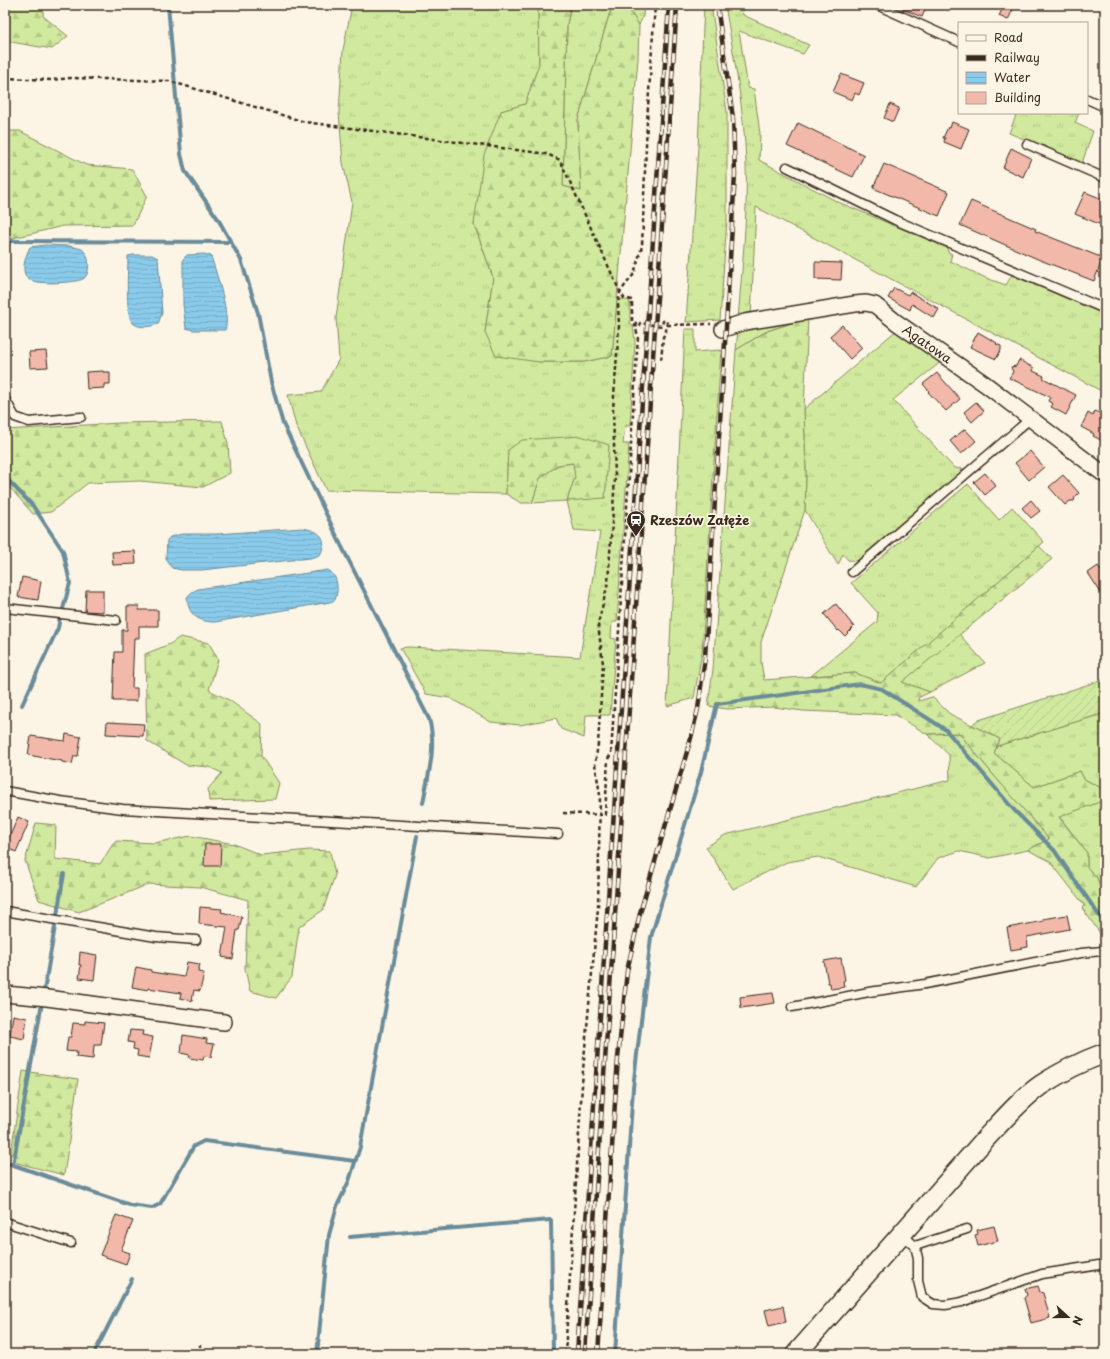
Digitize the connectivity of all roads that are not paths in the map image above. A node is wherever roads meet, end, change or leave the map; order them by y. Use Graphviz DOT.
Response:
graph roads {
  1 [pos="877,5"];
  2 [pos="958,42"];
  3 [pos="1088,99"];
  4 [pos="1105,107"];
  5 [pos="1027,144"];
  6 [pos="787,167"];
  7 [pos="1105,178"];
  8 [pos="1105,309"];
  9 [pos="723,329"];
  10 [pos="5,399"];
  11 [pos="81,417"];
  12 [pos="1031,418"];
  13 [pos="1105,475"];
  14 [pos="852,572"];
  15 [pos="5,608"];
  16 [pos="116,620"];
  17 [pos="5,791"];
  18 [pos="558,834"];
  19 [pos="5,911"];
  20 [pos="196,940"];
  21 [pos="1105,953"];
  22 [pos="5,994"];
  23 [pos="792,1008"];
  24 [pos="224,1022"];
  25 [pos="1105,1053"];
  26 [pos="5,1222"];
  27 [pos="967,1229"];
  28 [pos="909,1240"];
  29 [pos="71,1243"];
  30 [pos="1099,1265"];
  31 [pos="796,1354"];
  1 -- 2 [label="lane"];
  3 -- 4 [label="lane"];
  5 -- 7 [label="lane"];
  6 -- 8 [label="lane"];
  9 -- 12 [label="street, Agatowa"];
  10 -- 11 [label="lane"];
  12 -- 13 [label="street, Agatowa"];
  12 -- 14 [label="lane"];
  15 -- 16 [label="lane"];
  17 -- 18 [label="lane"];
  19 -- 20 [label="lane"];
  21 -- 23 [label="lane"];
  22 -- 24 [label="street"];
  25 -- 28 [label="street"];
  26 -- 29 [label="lane"];
  27 -- 28 [label="lane"];
  28 -- 30 [label="lane"];
  28 -- 31 [label="street"];
}
